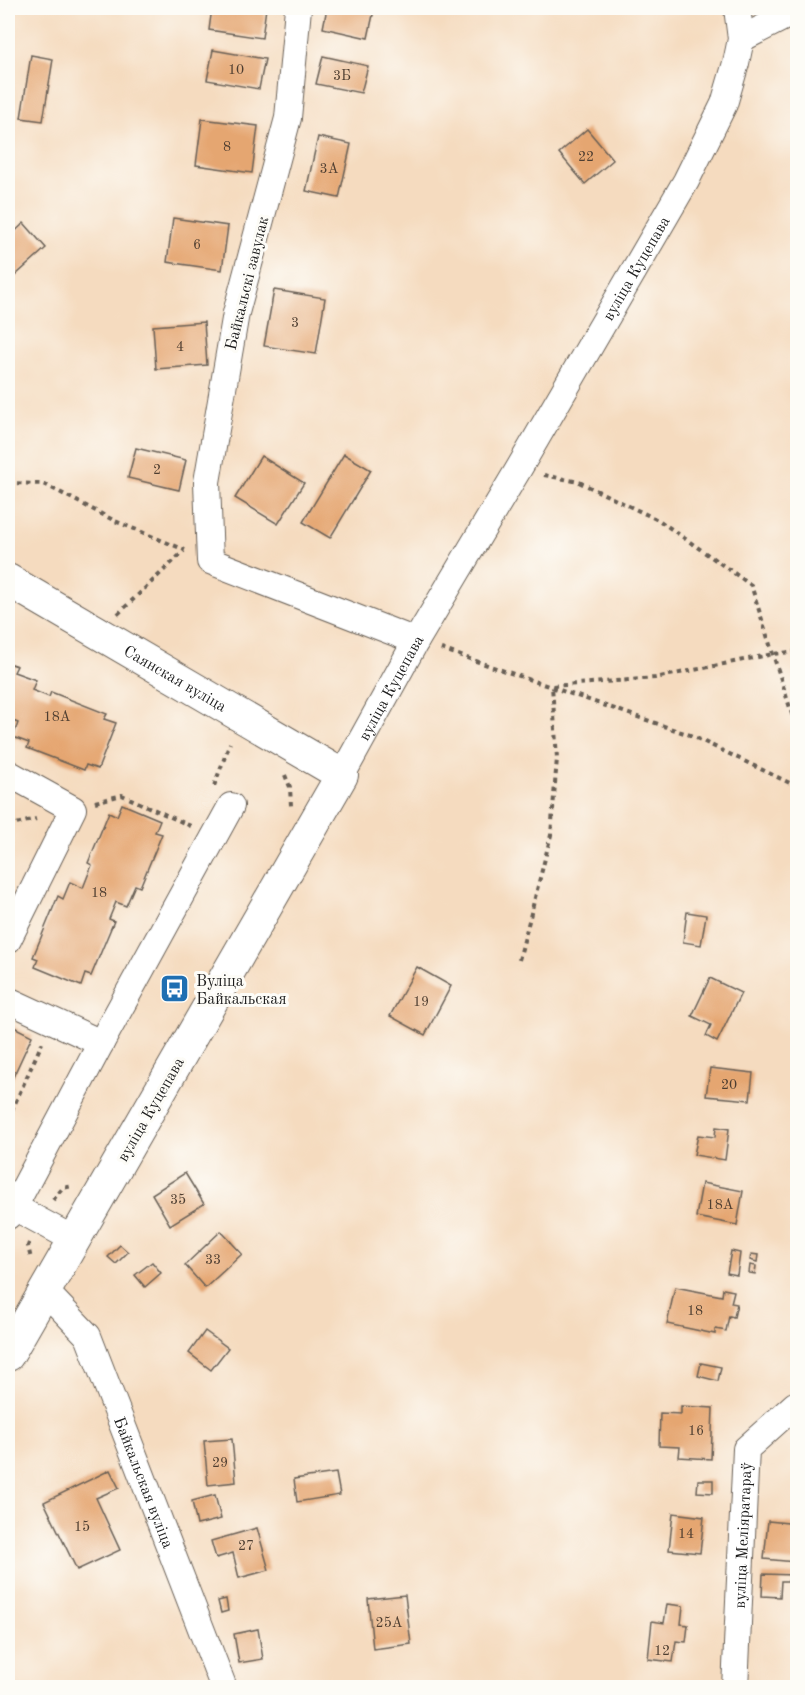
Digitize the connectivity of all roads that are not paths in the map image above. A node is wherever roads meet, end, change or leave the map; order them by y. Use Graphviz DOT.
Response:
graph roads {
  1 [pos="298,8"];
  2 [pos="737,8"];
  3 [pos="798,10"];
  4 [pos="741,39"];
  5 [pos="8,580"];
  6 [pos="416,641"];
  7 [pos="8,773"];
  8 [pos="342,775"];
  9 [pos="231,806"];
  10 [pos="8,940"];
  11 [pos="8,1000"];
  12 [pos="100,1043"];
  13 [pos="11,1212"];
  14 [pos="75,1240"];
  15 [pos="45,1291"];
  16 [pos="8,1355"];
  17 [pos="797,1398"];
  18 [pos="224,1688"];
  19 [pos="735,1688"];
  1 -- 6 [label="street, Байкальскі завулак"];
  2 -- 4 [label="street, вуліца Куцепава"];
  3 -- 4 [label="street"];
  4 -- 6 [label="street, вуліца Куцепава"];
  5 -- 8 [label="main road, Саянская вуліца"];
  6 -- 8 [label="street, вуліца Куцепава"];
  7 -- 10 [label="street"];
  8 -- 14 [label="main road, вуліца Куцепава"];
  9 -- 12 [label="street"];
  11 -- 12 [label="street"];
  12 -- 13 [label="street"];
  13 -- 14 [label="street"];
  14 -- 15 [label="main road, вуліца Куцепава"];
  15 -- 16 [label="main road, вуліца Куцепава"];
  15 -- 18 [label="street, Байкальская вуліца"];
  17 -- 19 [label="street, вуліца Меліяратараў"];
}
